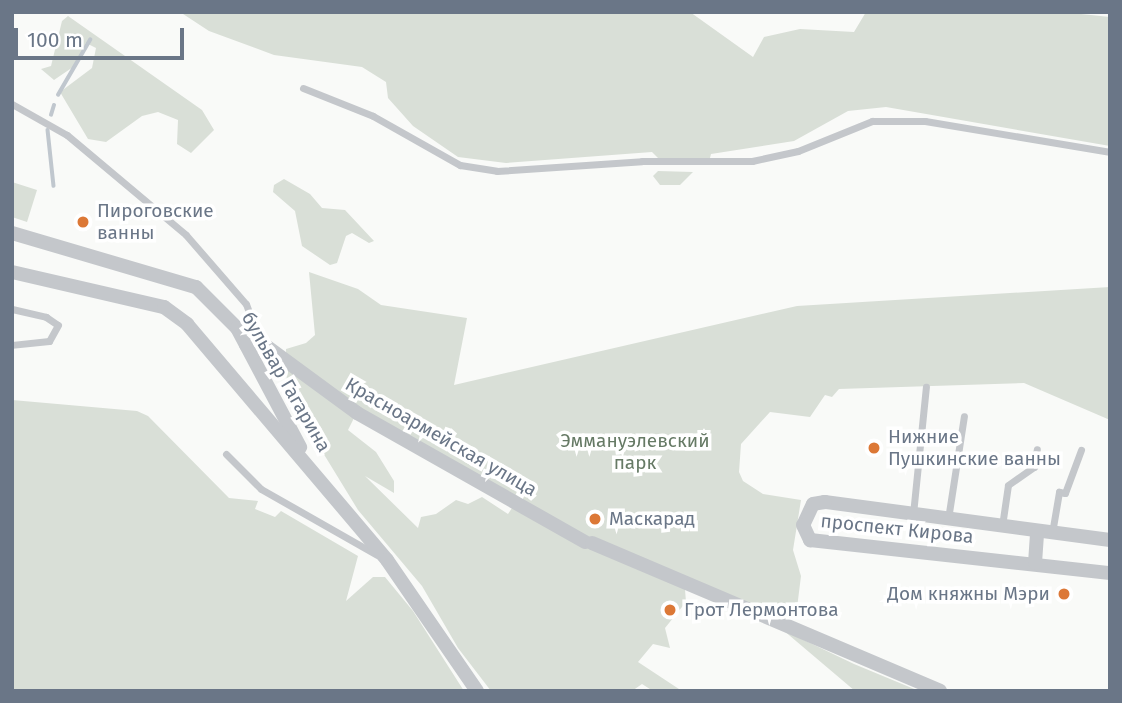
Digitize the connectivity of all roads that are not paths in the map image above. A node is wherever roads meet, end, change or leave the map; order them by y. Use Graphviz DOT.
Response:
graph roads {
  1 [pos="303,88"];
  2 [pos="12,104"];
  3 [pos="1110,152"];
  4 [pos="12,233"];
  5 [pos="12,272"];
  6 [pos="12,309"];
  7 [pos="253,343"];
  8 [pos="12,345"];
  9 [pos="926,387"];
  10 [pos="964,416"];
  11 [pos="1037,449"];
  12 [pos="1081,450"];
  13 [pos="226,454"];
  14 [pos="325,487"];
  15 [pos="912,514"];
  16 [pos="948,519"];
  17 [pos="1002,527"];
  18 [pos="1037,532"];
  19 [pos="1052,534"];
  20 [pos="1110,540"];
  21 [pos="387,560"];
  22 [pos="1035,563"];
  23 [pos="1110,573"];
  24 [pos="477,691"];
  25 [pos="940,691"];
  1 -- 3 [label="lane"];
  2 -- 7 [label="lane"];
  4 -- 7 [label="street, бульвар Гагарина"];
  5 -- 14 [label="street, бульвар Гагарина"];
  6 -- 8 [label="lane"];
  7 -- 14 [label="street, бульвар Гагарина"];
  7 -- 25 [label="street, Красноармейская улица"];
  9 -- 15 [label="lane"];
  10 -- 16 [label="lane"];
  11 -- 17 [label="lane"];
  12 -- 19 [label="lane"];
  13 -- 21 [label="lane"];
  14 -- 21 [label="street, бульвар Гагарина"];
  15 -- 16 [label="street, проспект Кирова"];
  15 -- 22 [label="street, проспект Кирова"];
  16 -- 17 [label="street, проспект Кирова"];
  17 -- 18 [label="street, проспект Кирова"];
  18 -- 19 [label="street, проспект Кирова"];
  18 -- 22 [label="street"];
  19 -- 20 [label="street, проспект Кирова"];
  21 -- 24 [label="street, бульвар Гагарина"];
  22 -- 23 [label="street, проспект Кирова"];
}
